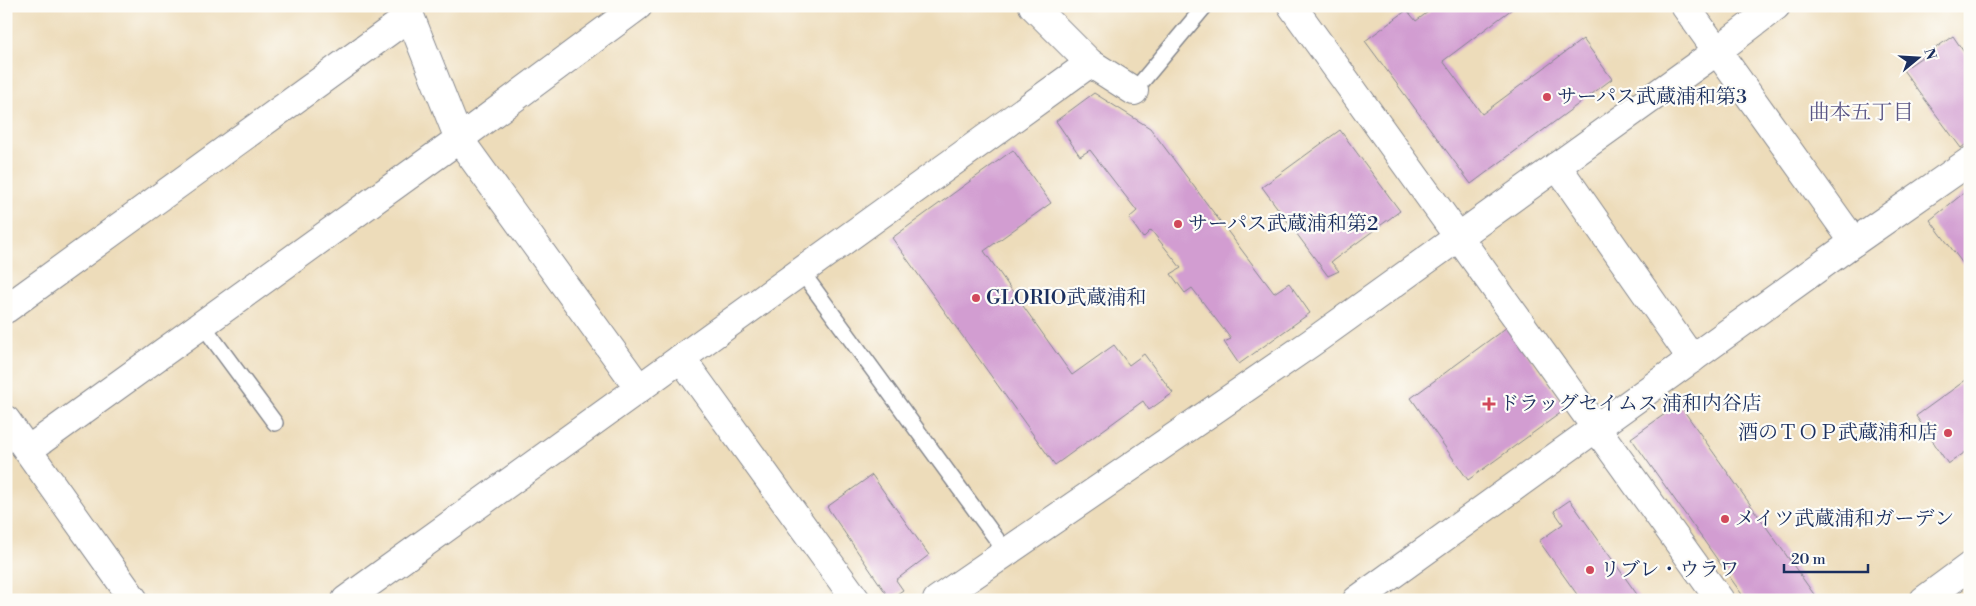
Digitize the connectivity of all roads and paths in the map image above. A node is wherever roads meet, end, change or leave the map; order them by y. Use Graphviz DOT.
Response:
graph roads {
  1 [pos="638,6"];
  2 [pos="1033,6"];
  3 [pos="1206,6"];
  4 [pos="1292,6"];
  5 [pos="1685,6"];
  6 [pos="1776,6"];
  7 [pos="408,11"];
  8 [pos="1717,51"];
  9 [pos="1090,63"];
  10 [pos="1134,90"];
  11 [pos="459,139"];
  12 [pos="1970,161"];
  13 [pos="1557,166"];
  14 [pos="1458,237"];
  15 [pos="1854,242"];
  16 [pos="801,271"];
  17 [pos="6,309"];
  18 [pos="202,324"];
  19 [pos="681,358"];
  20 [pos="1692,359"];
  21 [pos="639,388"];
  22 [pos="6,420"];
  23 [pos="275,423"];
  24 [pos="1596,428"];
  25 [pos="28,450"];
  26 [pos="1006,552"];
  27 [pos="1970,566"];
  28 [pos="353,598"];
  29 [pos="134,600"];
  30 [pos="856,600"];
  31 [pos="937,600"];
  32 [pos="1357,600"];
  33 [pos="1720,600"];
  34 [pos="1924,600"];
  1 -- 11 [label="street"];
  2 -- 9 [label="street"];
  3 -- 10 [label="lane"];
  4 -- 14 [label="street"];
  5 -- 8 [label="street"];
  6 -- 8 [label="street"];
  7 -- 11 [label="street"];
  7 -- 17 [label="street"];
  8 -- 13 [label="street"];
  8 -- 15 [label="street"];
  9 -- 10 [label="street"];
  9 -- 16 [label="street"];
  11 -- 18 [label="street"];
  11 -- 21 [label="street"];
  12 -- 15 [label="street"];
  13 -- 14 [label="street"];
  13 -- 20 [label="street"];
  14 -- 24 [label="street"];
  14 -- 26 [label="street"];
  15 -- 20 [label="street"];
  16 -- 19 [label="street"];
  16 -- 26 [label="lane"];
  18 -- 23 [label="lane"];
  18 -- 25 [label="street"];
  19 -- 21 [label="street"];
  19 -- 30 [label="street"];
  20 -- 24 [label="street"];
  21 -- 28 [label="street"];
  22 -- 25 [label="street"];
  24 -- 32 [label="street"];
  24 -- 33 [label="street"];
  25 -- 29 [label="street"];
  26 -- 31 [label="street"];
  27 -- 34 [label="street"];
}
